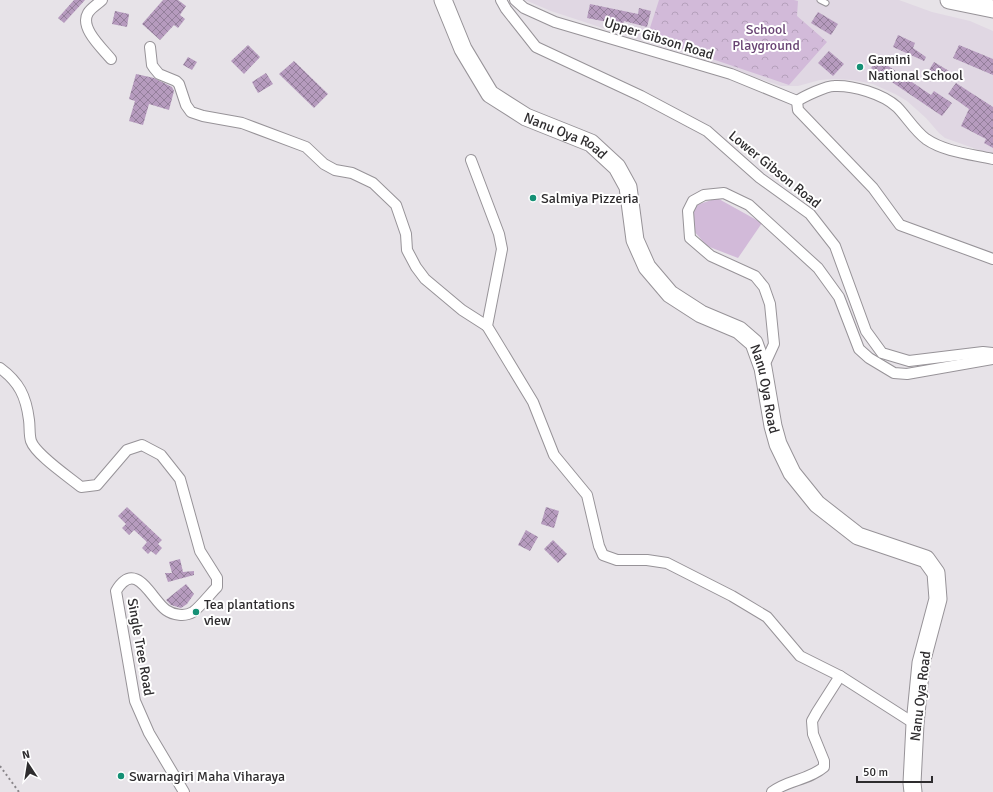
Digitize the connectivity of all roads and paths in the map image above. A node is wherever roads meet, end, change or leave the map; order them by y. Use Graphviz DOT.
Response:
graph roads {
  1 [pos="102,0"];
  2 [pos="443,0"];
  3 [pos="501,0"];
  4 [pos="515,0"];
  5 [pos="820,0"];
  6 [pos="949,0"];
  7 [pos="826,3"];
  8 [pos="990,10"];
  9 [pos="150,47"];
  10 [pos="111,60"];
  11 [pos="797,101"];
  12 [pos="993,159"];
  13 [pos="471,160"];
  14 [pos="993,259"];
  15 [pos="486,326"];
  16 [pos="993,353"];
  17 [pos="993,359"];
  18 [pos="0,368"];
  19 [pos="763,368"];
  20 [pos="840,676"];
  21 [pos="915,724"];
  22 [pos="0,766"];
  23 [pos="19,792"];
  24 [pos="184,792"];
  25 [pos="772,792"];
  26 [pos="913,792"];
  1 -- 10 [label="street"];
  2 -- 19 [label="highway, Nanu Oya Road"];
  3 -- 16 [label="street, Lower Gibson Road"];
  4 -- 11 [label="street, Upper Gibson Road"];
  5 -- 7 [label="lane"];
  6 -- 8 [label="highway"];
  9 -- 15 [label="street"];
  11 -- 12 [label="street"];
  11 -- 14 [label="street"];
  13 -- 15 [label="street"];
  15 -- 20 [label="street"];
  17 -- 19 [label="street"];
  18 -- 24 [label="street, Single Tree Road"];
  19 -- 21 [label="highway, Nanu Oya Road"];
  20 -- 21 [label="street"];
  20 -- 25 [label="street"];
  21 -- 26 [label="highway, Nanu Oya Road"];
  22 -- 23 [label="path"];
}
